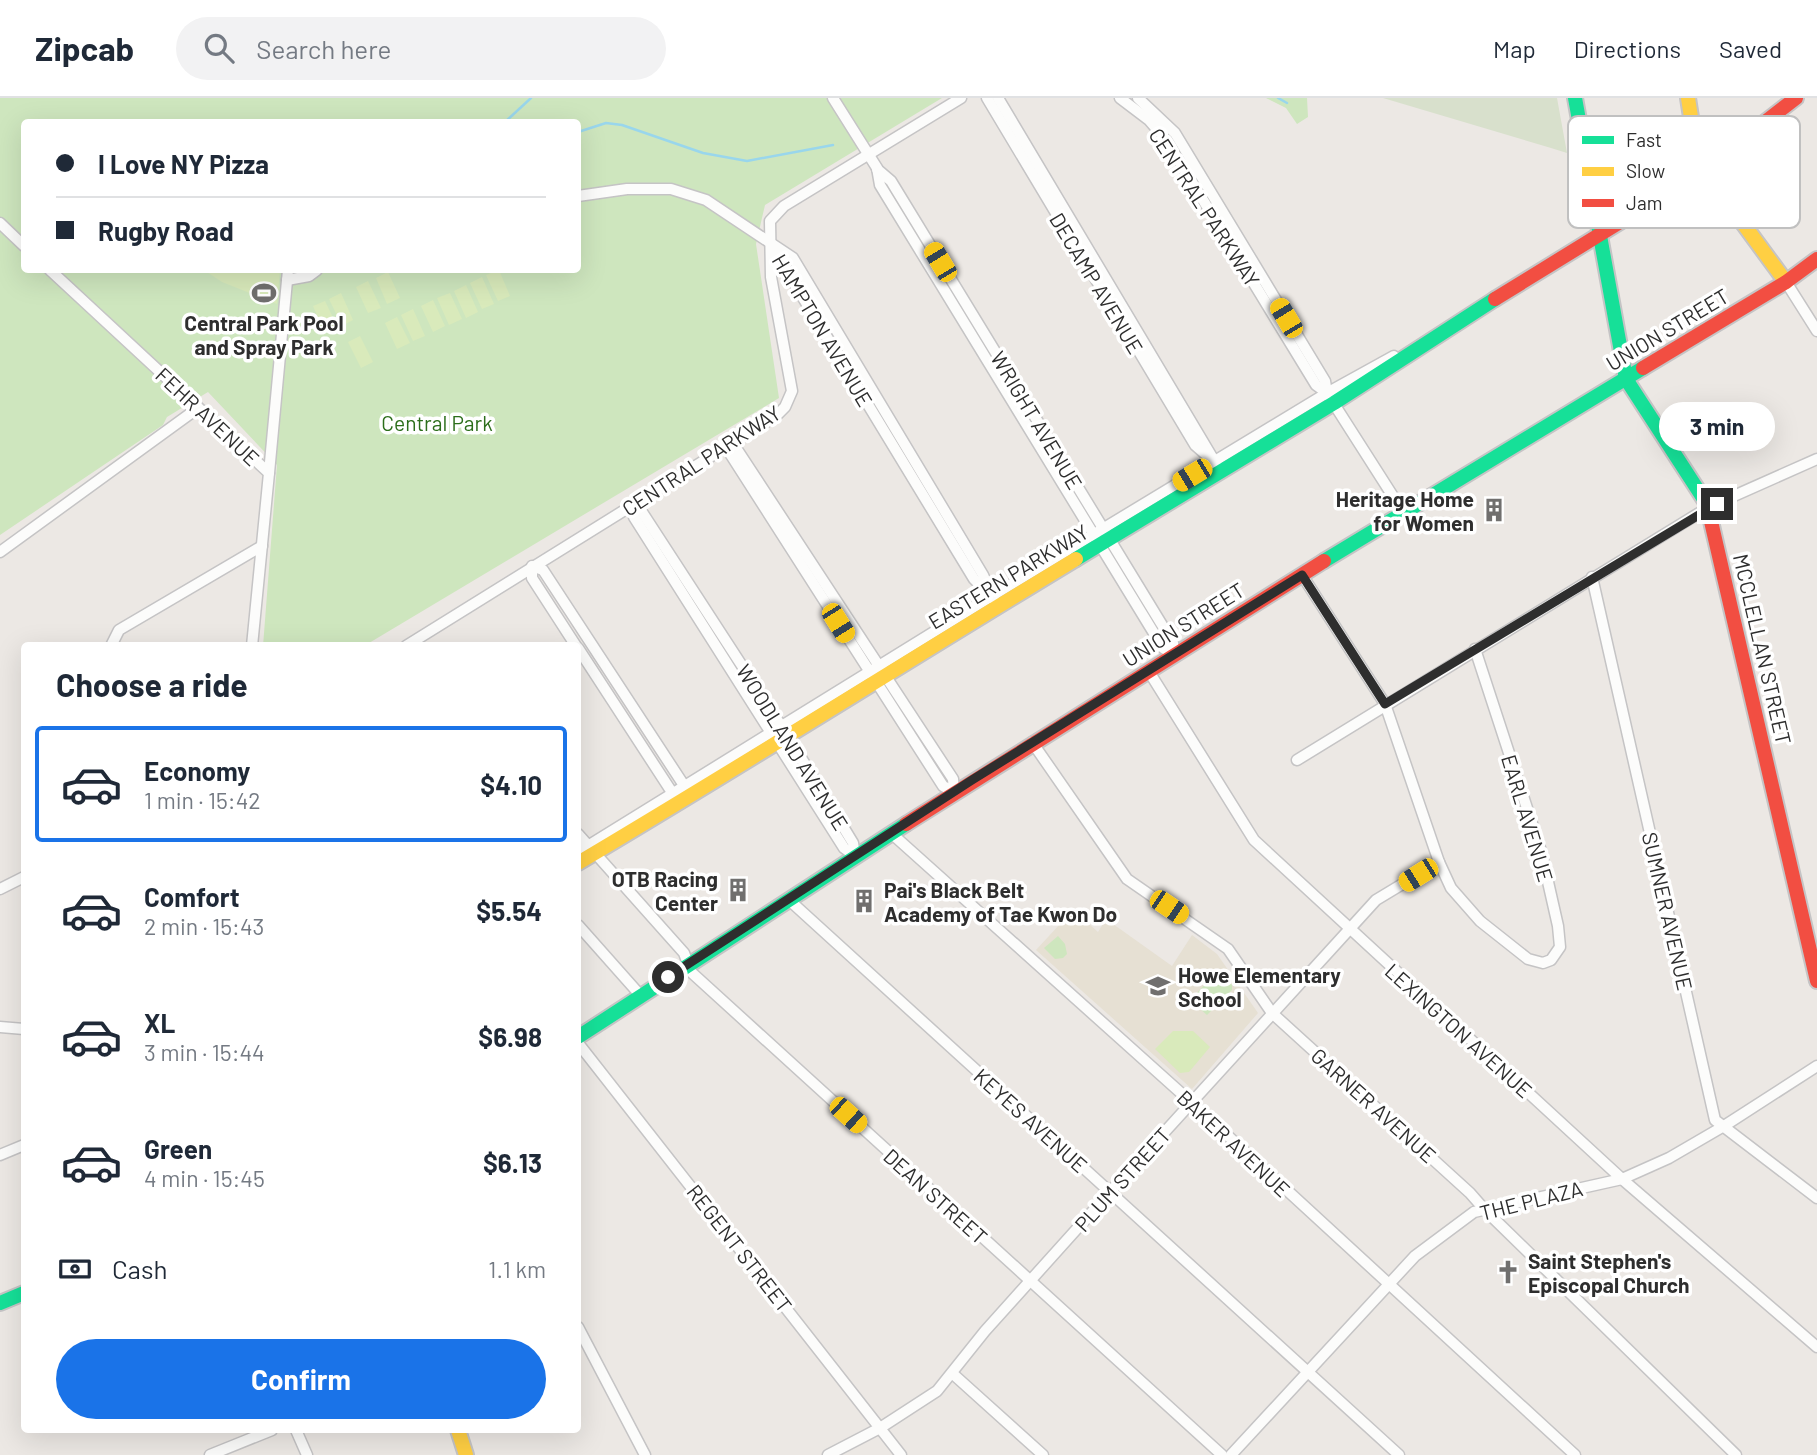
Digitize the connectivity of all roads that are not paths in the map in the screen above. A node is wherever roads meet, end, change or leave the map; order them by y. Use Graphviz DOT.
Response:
graph roads {
  1 [pos="833,98"];
  2 [pos="961,98"];
  3 [pos="987,98"];
  4 [pos="998,98"];
  5 [pos="1120,98"];
  6 [pos="1138,98"];
  7 [pos="1575,98"];
  8 [pos="1688,98"];
  9 [pos="1796,98"];
  10 [pos="1578,116"];
  11 [pos="1691,116"];
  12 [pos="1773,116"];
  13 [pos="870,155"];
  14 [pos="581,196"];
  15 [pos="0,223"];
  16 [pos="1597,228"];
  17 [pos="1612,228"];
  18 [pos="1746,228"];
  19 [pos="1598,237"];
  20 [pos="769,242"];
  21 [pos="21,243"];
  22 [pos="1817,258"];
  23 [pos="53,273"];
  24 [pos="313,273"];
  25 [pos="287,275"];
  26 [pos="1786,282"];
  27 [pos="1817,331"];
  28 [pos="1626,379"];
  29 [pos="1330,398"];
  30 [pos="198,408"];
  31 [pos="730,446"];
  32 [pos="1817,459"];
  33 [pos="1217,466"];
  34 [pos="269,473"];
  35 [pos="632,505"];
  36 [pos="1709,507"];
  37 [pos="1403,512"];
  38 [pos="1101,537"];
  39 [pos="262,546"];
  40 [pos="0,552"];
  41 [pos="532,566"];
  42 [pos="1302,575"];
  43 [pos="1592,577"];
  44 [pos="995,601"];
  45 [pos="113,642"];
  46 [pos="253,642"];
  47 [pos="414,642"];
  48 [pos="574,642"];
  49 [pos="1475,649"];
  50 [pos="581,653"];
  51 [pos="1174,654"];
  52 [pos="1148,670"];
  53 [pos="878,674"];
  54 [pos="1385,704"];
  55 [pos="922,733"];
  56 [pos="780,736"];
  57 [pos="912,739"];
  58 [pos="1032,742"];
  59 [pos="1297,760"];
  60 [pos="688,791"];
  61 [pos="954,792"];
  62 [pos="675,798"];
  63 [pos="891,833"];
  64 [pos="581,837"];
  65 [pos="591,849"];
  66 [pos="581,851"];
  67 [pos="855,856"];
  68 [pos="581,860"];
  69 [pos="1438,862"];
  70 [pos="21,878"];
  71 [pos="0,889"];
  72 [pos="788,899"];
  73 [pos="581,928"];
  74 [pos="1350,929"];
  75 [pos="688,962"];
  76 [pos="1817,981"];
  77 [pos="641,996"];
  78 [pos="1272,1013"];
  79 [pos="0,1027"];
  80 [pos="21,1029"];
  81 [pos="581,1035"];
  82 [pos="581,1047"];
  83 [pos="1817,1066"];
  84 [pos="1191,1102"];
  85 [pos="1724,1126"];
  86 [pos="21,1146"];
  87 [pos="0,1155"];
  88 [pos="1622,1179"];
  89 [pos="1110,1192"];
  90 [pos="1817,1198"];
  91 [pos="1483,1209"];
  92 [pos="1030,1282"];
  93 [pos="1387,1284"];
  94 [pos="21,1294"];
  95 [pos="0,1303"];
  96 [pos="581,1333"];
  97 [pos="1817,1347"];
  98 [pos="1306,1372"];
  99 [pos="953,1374"];
  100 [pos="880,1428"];
  101 [pos="265,1433"];
  102 [pos="297,1433"];
  103 [pos="459,1433"];
  104 [pos="210,1455"];
  105 [pos="307,1455"];
  106 [pos="466,1455"];
  107 [pos="645,1455"];
  108 [pos="828,1455"];
  109 [pos="901,1455"];
  110 [pos="1043,1455"];
  111 [pos="1222,1455"];
  112 [pos="1231,1455"];
  113 [pos="1399,1455"];
  114 [pos="1575,1455"];
  115 [pos="1736,1455"];
  1 -- 13 [label="street, WRIGHT AVENUE"];
  2 -- 13 [label="street, CENTRAL PARKWAY"];
  3 -- 33 [label="street, DECAMP AVENUE"];
  4 -- 33 [label="street, DECAMP AVENUE"];
  5 -- 29 [label="street, CENTRAL PARKWAY"];
  6 -- 29 [label="street, CENTRAL PARKWAY"];
  7 -- 10 [label="street, MCCLELLAN STREET"];
  8 -- 11 [label="street"];
  9 -- 12 [label="street, EASTERN PARKWAY"];
  13 -- 20 [label="street, CENTRAL PARKWAY"];
  13 -- 38 [label="street, WRIGHT AVENUE"];
  14 -- 20 [label="street"];
  15 -- 21 [label="street"];
  16 -- 19 [label="street, MCCLELLAN STREET"];
  17 -- 19 [label="street, EASTERN PARKWAY"];
  18 -- 26 [label="street"];
  19 -- 28 [label="street, MCCLELLAN STREET"];
  19 -- 29 [label="street, EASTERN PARKWAY"];
  20 -- 31 [label="street, CENTRAL PARKWAY"];
  20 -- 44 [label="street, HAMPTON AVENUE"];
  22 -- 26 [label="street, UNION STREET"];
  23 -- 30 [label="street, FEHR AVENUE"];
  24 -- 25 [label="street"];
  25 -- 34 [label="street"];
  26 -- 27 [label="street"];
  26 -- 28 [label="street, UNION STREET"];
  28 -- 36 [label="street, MCCLELLAN STREET"];
  28 -- 37 [label="street, UNION STREET"];
  29 -- 33 [label="street, EASTERN PARKWAY"];
  29 -- 37 [label="street, CENTRAL PARKWAY"];
  30 -- 34 [label="street, FEHR AVENUE"];
  30 -- 40 [label="street"];
  31 -- 35 [label="street, CENTRAL PARKWAY"];
  31 -- 53 [label="street"];
  32 -- 36 [label="street"];
  33 -- 38 [label="street, EASTERN PARKWAY"];
  34 -- 39 [label="street, FEHR AVENUE"];
  35 -- 41 [label="street, CENTRAL PARKWAY"];
  35 -- 56 [label="street, WOODLAND AVENUE"];
  36 -- 43 [label="street"];
  36 -- 76 [label="street, MCCLELLAN STREET"];
  37 -- 42 [label="street, UNION STREET"];
  38 -- 44 [label="street, EASTERN PARKWAY"];
  38 -- 51 [label="street, WRIGHT AVENUE"];
  39 -- 45 [label="street"];
  39 -- 46 [label="street, FEHR AVENUE"];
  41 -- 47 [label="street, CENTRAL PARKWAY"];
  41 -- 48 [label="street"];
  41 -- 60 [label="street"];
  42 -- 51 [label="street, UNION STREET"];
  42 -- 54 [label="street"];
  43 -- 49 [label="street"];
  43 -- 85 [label="street, SUMNER AVENUE"];
  44 -- 53 [label="street, EASTERN PARKWAY"];
  49 -- 54 [label="street"];
  49 -- 69 [label="street, EARL AVENUE"];
  50 -- 62 [label="street"];
  51 -- 52 [label="street, UNION STREET"];
  52 -- 58 [label="street, UNION STREET"];
  52 -- 74 [label="street, LEXINGTON AVENUE"];
  53 -- 55 [label="street"];
  53 -- 56 [label="street, EASTERN PARKWAY"];
  53 -- 57 [label="street"];
  54 -- 59 [label="street"];
  54 -- 69 [label="street"];
  55 -- 57 [label="street"];
  55 -- 61 [label="street"];
  56 -- 60 [label="street, EASTERN PARKWAY"];
  56 -- 67 [label="street, WOODLAND AVENUE"];
  57 -- 61 [label="street"];
  58 -- 61 [label="street, UNION STREET"];
  58 -- 78 [label="street, GARNER AVENUE"];
  60 -- 62 [label="street, EASTERN PARKWAY"];
  61 -- 63 [label="street, UNION STREET"];
  62 -- 65 [label="street, EASTERN PARKWAY"];
  63 -- 67 [label="street, UNION STREET"];
  63 -- 84 [label="street, BAKER AVENUE"];
  64 -- 65 [label="street, DEAN STREET"];
  65 -- 66 [label="street, EASTERN PARKWAY"];
  65 -- 68 [label="street, EASTERN PARKWAY"];
  65 -- 75 [label="street, DEAN STREET"];
  67 -- 72 [label="street, UNION STREET"];
  69 -- 74 [label="street, PLUM STREET"];
  70 -- 71 [label="street"];
  72 -- 75 [label="street, UNION STREET"];
  72 -- 89 [label="street, KEYES AVENUE"];
  73 -- 77 [label="street"];
  74 -- 78 [label="street, PLUM STREET"];
  74 -- 88 [label="street, LEXINGTON AVENUE"];
  75 -- 77 [label="street, UNION STREET"];
  75 -- 92 [label="street, DEAN STREET"];
  77 -- 81 [label="street, UNION STREET"];
  78 -- 84 [label="street, PLUM STREET"];
  78 -- 91 [label="street, GARNER AVENUE"];
  79 -- 80 [label="street"];
  82 -- 100 [label="street, REGENT STREET"];
  83 -- 85 [label="street, THE PLAZA"];
  84 -- 89 [label="street, PLUM STREET"];
  84 -- 93 [label="street, BAKER AVENUE"];
  85 -- 88 [label="street, THE PLAZA"];
  85 -- 90 [label="street, SUMNER AVENUE"];
  86 -- 87 [label="street"];
  88 -- 91 [label="street, THE PLAZA"];
  88 -- 97 [label="street, LEXINGTON AVENUE"];
  89 -- 92 [label="street, PLUM STREET"];
  89 -- 98 [label="street, KEYES AVENUE"];
  91 -- 93 [label="street, THE PLAZA"];
  91 -- 115 [label="street, GARNER AVENUE"];
  92 -- 99 [label="street, PLUM STREET"];
  92 -- 111 [label="street, DEAN STREET"];
  93 -- 98 [label="street, THE PLAZA"];
  93 -- 114 [label="street, BAKER AVENUE"];
  94 -- 95 [label="street"];
  96 -- 107 [label="street"];
  98 -- 112 [label="street, THE PLAZA"];
  98 -- 113 [label="street, KEYES AVENUE"];
  99 -- 100 [label="street, PLUM STREET"];
  99 -- 110 [label="street"];
  100 -- 108 [label="street, PLUM STREET"];
  100 -- 109 [label="street, REGENT STREET"];
  101 -- 104 [label="street"];
  102 -- 105 [label="street"];
  103 -- 106 [label="street"];
}
